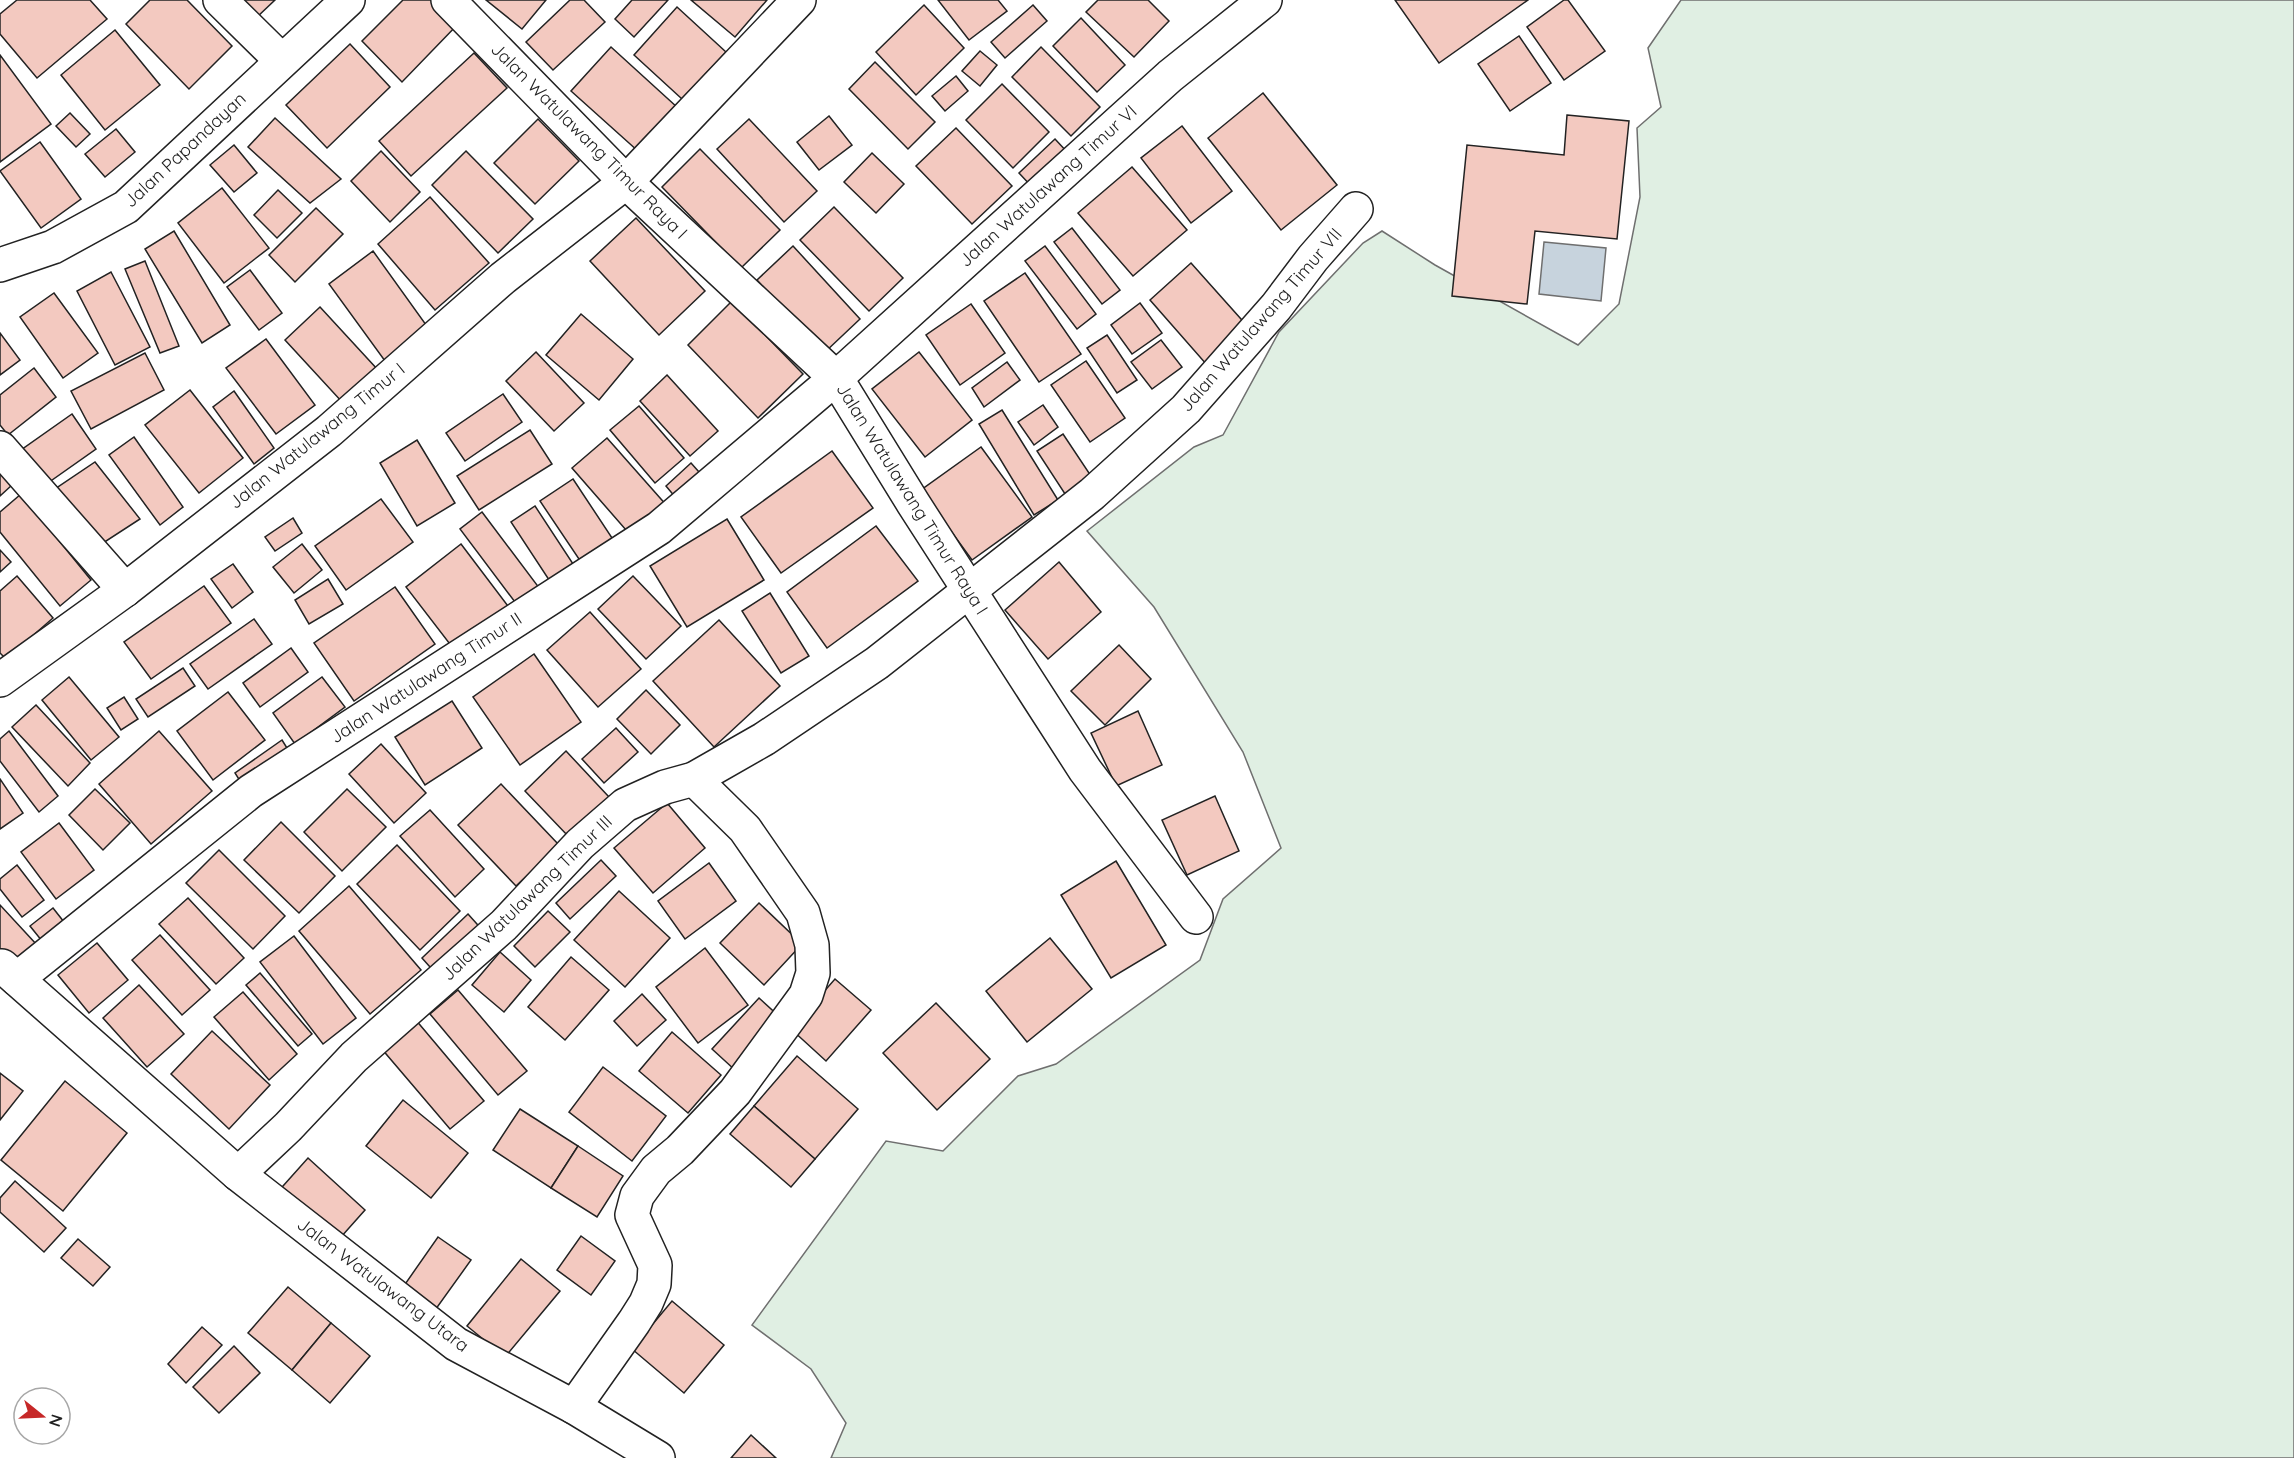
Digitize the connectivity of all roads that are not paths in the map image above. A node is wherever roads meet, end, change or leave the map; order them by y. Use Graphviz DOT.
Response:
graph roads {
  1 [pos="220,0"];
  2 [pos="348,0"];
  3 [pos="448,0"];
  4 [pos="799,0"];
  5 [pos="1265,0"];
  6 [pos="281,60"];
  7 [pos="626,182"];
  8 [pos="1356,209"];
  9 [pos="0,265"];
  10 [pos="836,378"];
  11 [pos="0,448"];
  12 [pos="125,590"];
  13 [pos="969,590"];
  14 [pos="0,680"];
  15 [pos="694,778"];
  16 [pos="1196,917"];
  17 [pos="9,972"];
  18 [pos="238,1174"];
  19 [pos="574,1407"];
  20 [pos="658,1458"];
  1 -- 6 [label="street"];
  2 -- 6 [label="street, Jalan Papandayan"];
  3 -- 7 [label="street, Jalan Watulawang Timur Raya I"];
  4 -- 7 [label="street, Jalan Watulawang Timur I"];
  5 -- 10 [label="street, Jalan Watulawang Timur VI"];
  6 -- 9 [label="street, Jalan Papandayan"];
  7 -- 10 [label="street, Jalan Watulawang Timur Raya I"];
  7 -- 12 [label="street, Jalan Watulawang Timur I"];
  8 -- 13 [label="street, Jalan Watulawang Timur VII"];
  10 -- 13 [label="street, Jalan Watulawang Timur Raya I"];
  10 -- 17 [label="street, Jalan Watulawang Timur II"];
  11 -- 12 [label="street"];
  12 -- 14 [label="street, Jalan Watulawang Timur I"];
  13 -- 15 [label="street, Jalan Watulawang Timur III"];
  13 -- 16 [label="street, Jalan Watulawang Timur Raya I"];
  15 -- 18 [label="street, Jalan Watulawang Timur III"];
  15 -- 19 [label="street"];
  17 -- 18 [label="street, Jalan Watulawang Utara"];
  18 -- 19 [label="street, Jalan Watulawang Utara"];
  19 -- 20 [label="street, Jalan Watulawang Utara"];
}
